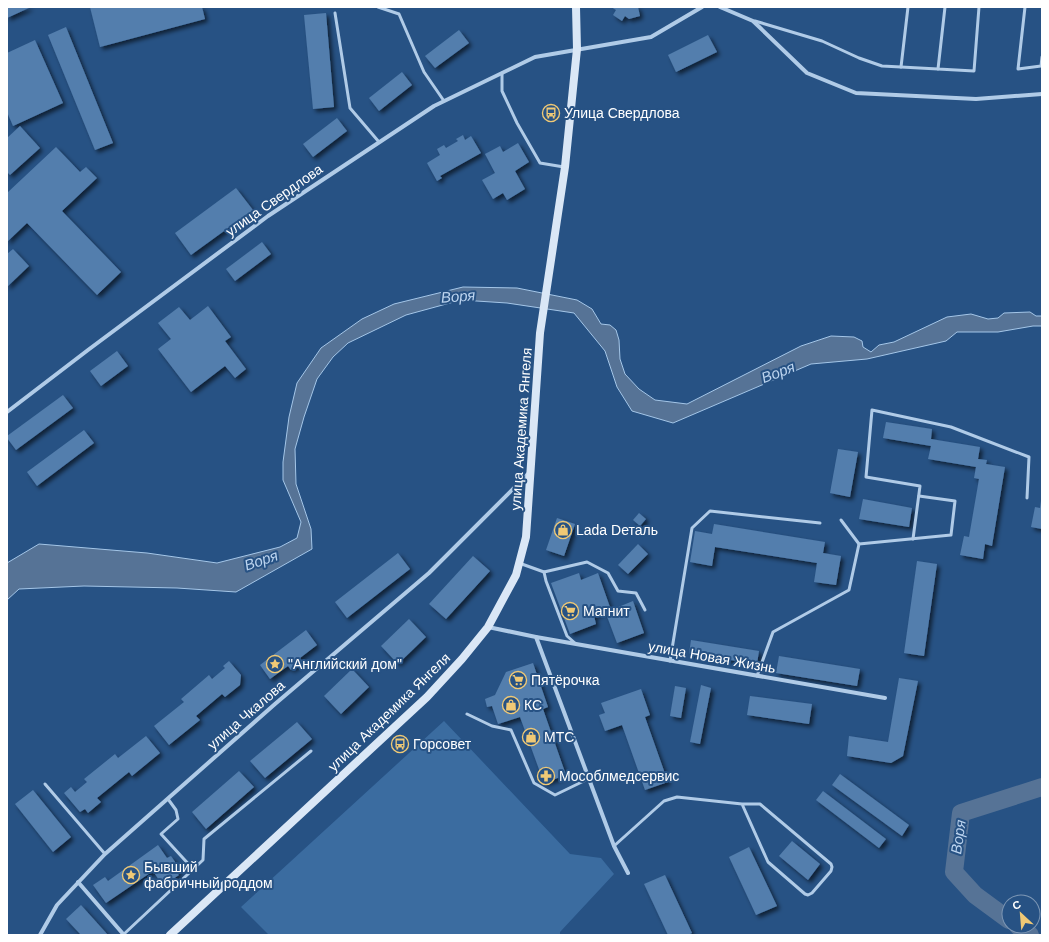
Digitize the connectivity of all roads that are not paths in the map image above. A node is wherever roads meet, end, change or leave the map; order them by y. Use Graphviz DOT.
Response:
graph roads {
  1 [pos="378,7"];
  2 [pos="576,7"];
  3 [pos="702,7"];
  4 [pos="720,7"];
  5 [pos="908,7"];
  6 [pos="945,7"];
  7 [pos="979,7"];
  8 [pos="1025,7"];
  9 [pos="335,13"];
  10 [pos="753,21"];
  11 [pos="577,49"];
  12 [pos="1042,57"];
  13 [pos="901,67"];
  14 [pos="938,69"];
  15 [pos="502,73"];
  16 [pos="1042,94"];
  17 [pos="444,101"];
  18 [pos="379,142"];
  19 [pos="565,167"];
  20 [pos="7,412"];
  21 [pos="531,472"];
  22 [pos="919,496"];
  23 [pos="1027,498"];
  24 [pos="841,520"];
  25 [pos="820,523"];
  26 [pos="913,539"];
  27 [pos="859,544"];
  28 [pos="519,563"];
  29 [pos="544,572"];
  30 [pos="645,610"];
  31 [pos="488,627"];
  32 [pos="536,637"];
  33 [pos="576,644"];
  34 [pos="670,660"];
  35 [pos="757,676"];
  36 [pos="885,698"];
  37 [pos="467,714"];
  38 [pos="311,751"];
  39 [pos="588,779"];
  40 [pos="45,784"];
  41 [pos="168,799"];
  42 [pos="742,804"];
  43 [pos="614,846"];
  44 [pos="105,854"];
  45 [pos="193,869"];
  46 [pos="628,873"];
  47 [pos="78,882"];
  48 [pos="40,935"];
  49 [pos="124,935"];
  50 [pos="170,935"];
  1 -- 17 [label="lane"];
  2 -- 11 [label="main road, улица Академика Янгеля"];
  3 -- 11 [label="street, улица Свердлова"];
  4 -- 10 [label="street"];
  5 -- 13 [label="lane"];
  6 -- 14 [label="lane"];
  7 -- 14 [label="lane"];
  8 -- 12 [label="lane"];
  9 -- 18 [label="lane"];
  10 -- 13 [label="lane"];
  10 -- 16 [label="street"];
  11 -- 15 [label="street, улица Свердлова"];
  11 -- 19 [label="main road, улица Академика Янгеля"];
  13 -- 14 [label="lane"];
  15 -- 17 [label="street, улица Свердлова"];
  15 -- 19 [label="lane"];
  17 -- 18 [label="street, улица Свердлова"];
  18 -- 20 [label="street, улица Свердлова"];
  19 -- 21 [label="main road, улица Академика Янгеля"];
  21 -- 28 [label="main road, улица Академика Янгеля"];
  21 -- 41 [label="street, улица Чкалова"];
  22 -- 23 [label="lane"];
  22 -- 26 [label="lane"];
  22 -- 26 [label="lane"];
  24 -- 27 [label="lane"];
  25 -- 34 [label="lane"];
  26 -- 27 [label="lane"];
  27 -- 35 [label="lane"];
  28 -- 29 [label="lane"];
  28 -- 31 [label="main road, улица Академика Янгеля"];
  29 -- 30 [label="lane"];
  29 -- 33 [label="lane"];
  31 -- 32 [label="street, улица Новая Жизнь"];
  31 -- 50 [label="main road, улица Академика Янгеля"];
  32 -- 33 [label="street, улица Новая Жизнь"];
  32 -- 39 [label="street"];
  33 -- 34 [label="street, улица Новая Жизнь"];
  34 -- 35 [label="street, улица Новая Жизнь"];
  35 -- 36 [label="street, улица Новая Жизнь"];
  37 -- 39 [label="lane"];
  38 -- 45 [label="lane"];
  39 -- 43 [label="street"];
  40 -- 44 [label="lane"];
  41 -- 44 [label="street, улица Чкалова"];
  41 -- 45 [label="lane"];
  42 -- 42 [label="lane"];
  42 -- 43 [label="lane"];
  43 -- 46 [label="street"];
  44 -- 47 [label="street, улица Чкалова"];
  45 -- 49 [label="lane"];
  47 -- 48 [label="street, улица Чкалова"];
  47 -- 49 [label="street"];
}
